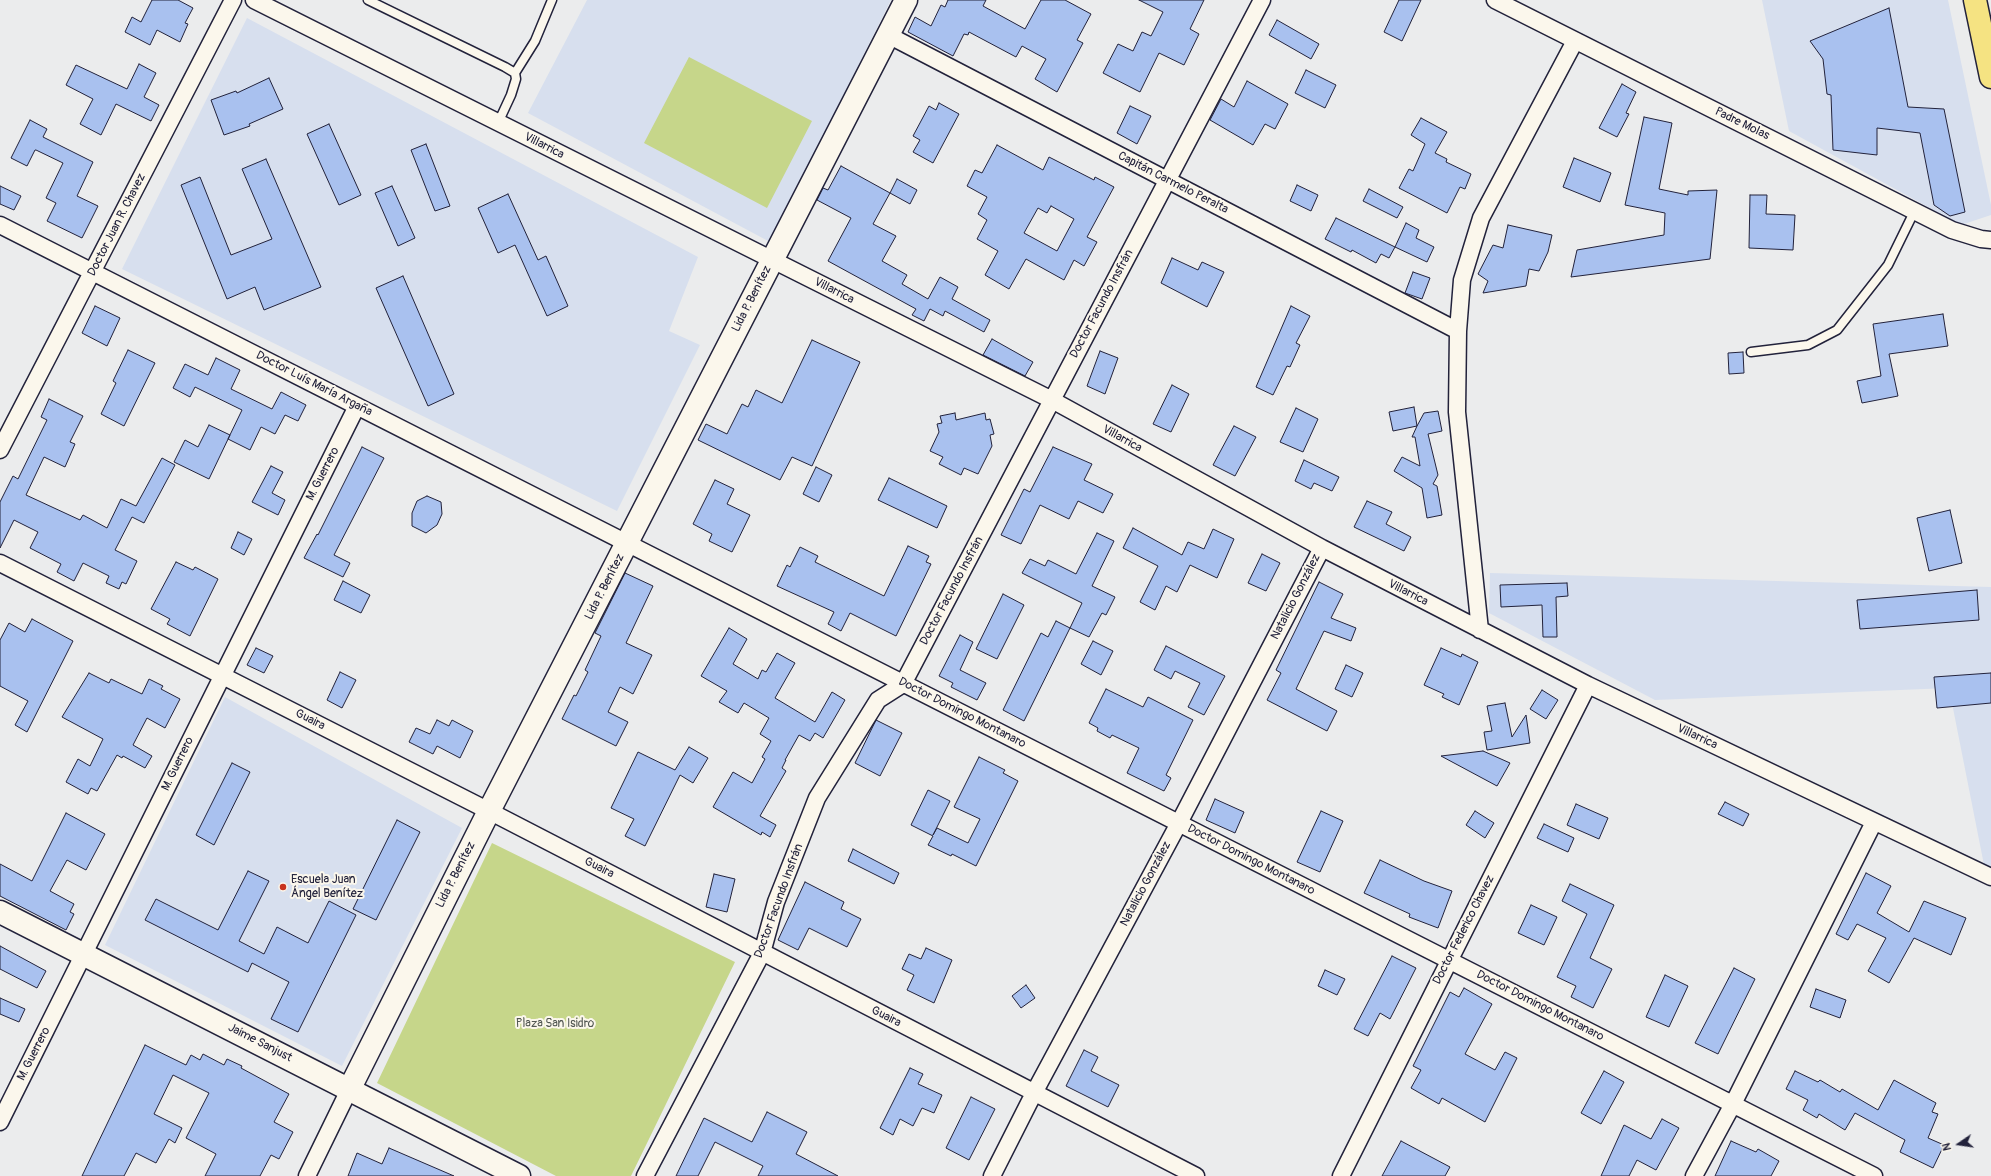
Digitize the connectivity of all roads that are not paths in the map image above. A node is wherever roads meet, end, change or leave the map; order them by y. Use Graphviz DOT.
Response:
graph roads {
  1 [pos="233,0"];
  2 [pos="254,0"];
  3 [pos="368,0"];
  4 [pos="552,0"];
  5 [pos="906,0"];
  6 [pos="1262,0"];
  7 [pos="1495,0"];
  8 [pos="1975,0"];
  9 [pos="888,35"];
  10 [pos="1575,41"];
  11 [pos="515,73"];
  12 [pos="1991,77"];
  13 [pos="498,122"];
  14 [pos="1167,180"];
  15 [pos="1915,210"];
  16 [pos="0,225"];
  17 [pos="1991,240"];
  18 [pos="772,260"];
  19 [pos="92,272"];
  20 [pos="1458,331"];
  21 [pos="1751,352"];
  22 [pos="1052,400"];
  23 [pos="357,406"];
  24 [pos="0,450"];
  25 [pos="627,544"];
  26 [pos="1322,548"];
  27 [pos="0,563"];
  28 [pos="1480,630"];
  29 [pos="221,675"];
  30 [pos="903,684"];
  31 [pos="1588,685"];
  32 [pos="489,811"];
  33 [pos="1874,822"];
  34 [pos="1179,823"];
  35 [pos="1991,877"];
  36 [pos="0,912"];
  37 [pos="762,953"];
  38 [pos="84,955"];
  39 [pos="1449,961"];
  40 [pos="350,1088"];
  41 [pos="1034,1093"];
  42 [pos="1732,1104"];
  43 [pos="0,1122"];
  44 [pos="307,1176"];
  45 [pos="519,1176"];
  46 [pos="645,1176"];
  47 [pos="992,1176"];
  48 [pos="1196,1176"];
  49 [pos="1341,1176"];
  50 [pos="1694,1176"];
  51 [pos="1874,1176"];
  1 -- 19 [label="street, Doctor Juan R. Chavez"];
  2 -- 13 [label="street, Villarrica"];
  3 -- 11 [label="lane"];
  4 -- 11 [label="lane"];
  5 -- 9 [label="street, Lida P. Benítez"];
  6 -- 14 [label="street, Doctor Facundo Insfrán"];
  7 -- 10 [label="street, Padre Molas"];
  8 -- 12 [label="main road"];
  9 -- 14 [label="street, Capitán Carmelo Peralta"];
  9 -- 18 [label="street, Lida P. Benítez"];
  10 -- 15 [label="street, Padre Molas"];
  10 -- 20 [label="street"];
  11 -- 13 [label="lane"];
  13 -- 18 [label="street, Villarrica"];
  14 -- 20 [label="street, Capitán Carmelo Peralta"];
  14 -- 22 [label="street, Doctor Facundo Insfrán"];
  15 -- 17 [label="street, Padre Molas"];
  15 -- 21 [label="lane"];
  16 -- 19 [label="street, Doctor Luís María Argaña"];
  18 -- 22 [label="street, Villarrica"];
  18 -- 25 [label="street, Lida P. Benítez"];
  19 -- 23 [label="street, Doctor Luís María Argaña"];
  19 -- 24 [label="street, Doctor Juan R. Chavez"];
  20 -- 28 [label="street"];
  22 -- 26 [label="street, Villarrica"];
  22 -- 30 [label="street, Doctor Facundo Insfrán"];
  23 -- 25 [label="street, Doctor Luís María Argaña"];
  23 -- 29 [label="street, M. Guerrero"];
  25 -- 30 [label="street, Doctor Domingo Montanaro"];
  25 -- 32 [label="street, Lida P. Benítez"];
  26 -- 28 [label="street, Villarrica"];
  26 -- 34 [label="street, Natalicio González"];
  27 -- 29 [label="street, Guaira"];
  28 -- 31 [label="street, Villarrica"];
  29 -- 32 [label="street, Guaira"];
  29 -- 38 [label="street, M. Guerrero"];
  30 -- 34 [label="street, Doctor Domingo Montanaro"];
  30 -- 37 [label="street, Doctor Facundo Insfrán"];
  31 -- 33 [label="street, Villarrica"];
  31 -- 39 [label="street, Doctor Federico Chavez"];
  32 -- 37 [label="street, Guaira"];
  32 -- 40 [label="street, Lida P. Benítez"];
  33 -- 35 [label="street, Villarrica"];
  33 -- 42 [label="street"];
  34 -- 39 [label="street, Doctor Domingo Montanaro"];
  34 -- 41 [label="street, Natalicio González"];
  36 -- 38 [label="street, Jaime Sanjust"];
  37 -- 41 [label="street, Guaira"];
  37 -- 46 [label="street, Doctor Facundo Insfrán"];
  38 -- 40 [label="street, Jaime Sanjust"];
  38 -- 43 [label="street, M. Guerrero"];
  39 -- 42 [label="street, Doctor Domingo Montanaro"];
  39 -- 49 [label="street, Doctor Federico Chavez"];
  40 -- 44 [label="street, Lida P. Benítez"];
  40 -- 45 [label="street, Jaime Sanjust"];
  41 -- 47 [label="street, Natalicio González"];
  41 -- 48 [label="street, Guaira"];
  42 -- 50 [label="street"];
  42 -- 51 [label="street, Doctor Domingo Montanaro"];
}
